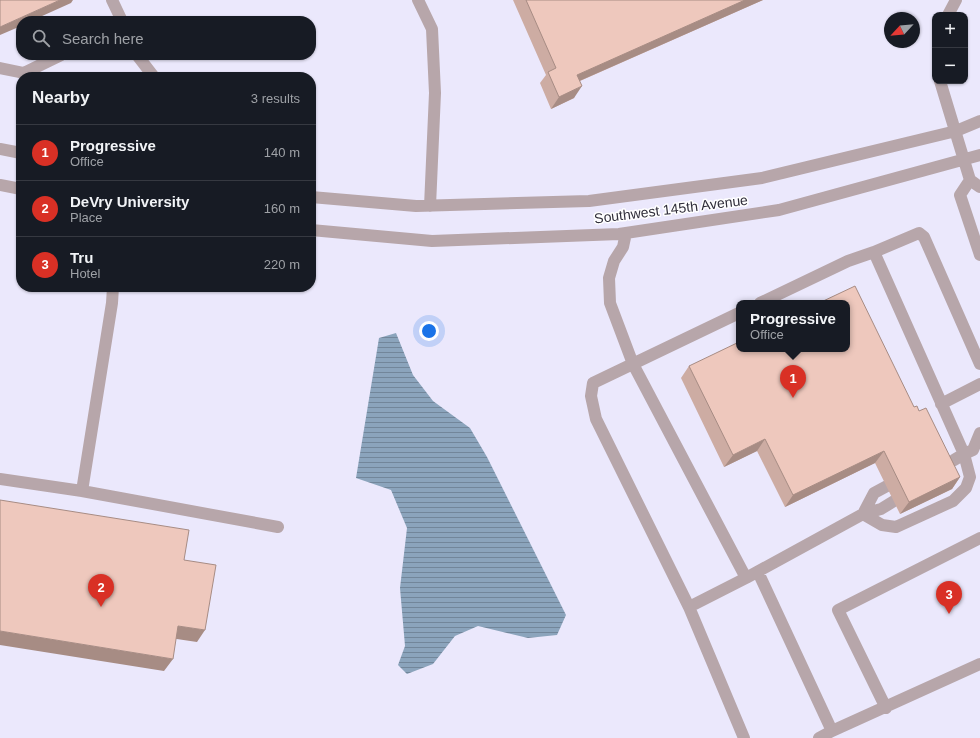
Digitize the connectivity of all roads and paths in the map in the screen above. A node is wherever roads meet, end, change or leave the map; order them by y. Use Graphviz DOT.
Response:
graph roads {
  1 [pos="112,0"];
  2 [pos="418,0"];
  3 [pos="956,0"];
  4 [pos="950,12"];
  5 [pos="120,16"];
  6 [pos="51,60"];
  7 [pos="141,60"];
  8 [pos="0,68"];
  9 [pos="19,72"];
  10 [pos="26,72"];
  11 [pos="150,72"];
  12 [pos="941,84"];
  13 [pos="980,121"];
  14 [pos="956,131"];
  15 [pos="0,149"];
  16 [pos="16,152"];
  17 [pos="980,155"];
  18 [pos="964,160"];
  19 [pos="970,180"];
  20 [pos="0,184"];
  21 [pos="980,187"];
  22 [pos="16,188"];
  23 [pos="316,197"];
  24 [pos="430,206"];
  25 [pos="316,230"];
  26 [pos="626,233"];
  27 [pos="874,252"];
  28 [pos="980,255"];
  29 [pos="113,292"];
  30 [pos="766,300"];
  31 [pos="736,314"];
  32 [pos="633,364"];
  33 [pos="980,364"];
  34 [pos="980,384"];
  35 [pos="941,404"];
  36 [pos="980,433"];
  37 [pos="961,457"];
  38 [pos="0,479"];
  39 [pos="887,486"];
  40 [pos="82,491"];
  41 [pos="894,501"];
  42 [pos="862,514"];
  43 [pos="278,527"];
  44 [pos="980,538"];
  45 [pos="758,572"];
  46 [pos="746,578"];
  47 [pos="690,607"];
  48 [pos="980,664"];
  49 [pos="886,708"];
  50 [pos="832,731"];
  51 [pos="744,738"];
  52 [pos="819,738"];
  1 -- 5 [label="street"];
  2 -- 24 [label="street"];
  3 -- 4 [label="street"];
  6 -- 10 [label="street"];
  7 -- 11 [label="street"];
  8 -- 9 [label="street"];
  12 -- 14 [label="street"];
  13 -- 14 [label="street, Southwest 145th Avenue"];
  14 -- 18 [label="street"];
  14 -- 24 [label="street, Southwest 145th Avenue"];
  15 -- 16 [label="street"];
  17 -- 18 [label="street, Southwest 145th Avenue"];
  18 -- 19 [label="street"];
  18 -- 26 [label="street, Southwest 145th Avenue"];
  19 -- 21 [label="street"];
  19 -- 28 [label="street"];
  20 -- 22 [label="street"];
  23 -- 24 [label="street, Southwest 145th Avenue"];
  25 -- 26 [label="street, Southwest 145th Avenue"];
  26 -- 32 [label="street"];
  27 -- 30 [label="street"];
  27 -- 33 [label="street"];
  27 -- 35 [label="street"];
  29 -- 40 [label="street"];
  31 -- 32 [label="street"];
  32 -- 46 [label="street"];
  32 -- 47 [label="street"];
  34 -- 35 [label="street"];
  35 -- 37 [label="street"];
  36 -- 37 [label="street"];
  37 -- 42 [label="street"];
  38 -- 40 [label="street"];
  39 -- 42 [label="street"];
  40 -- 43 [label="street"];
  41 -- 42 [label="street"];
  42 -- 45 [label="street"];
  44 -- 49 [label="street"];
  45 -- 46 [label="street"];
  45 -- 50 [label="street"];
  46 -- 47 [label="street"];
  47 -- 51 [label="street"];
  48 -- 49 [label="street"];
  49 -- 50 [label="street"];
  50 -- 52 [label="street"];
}
